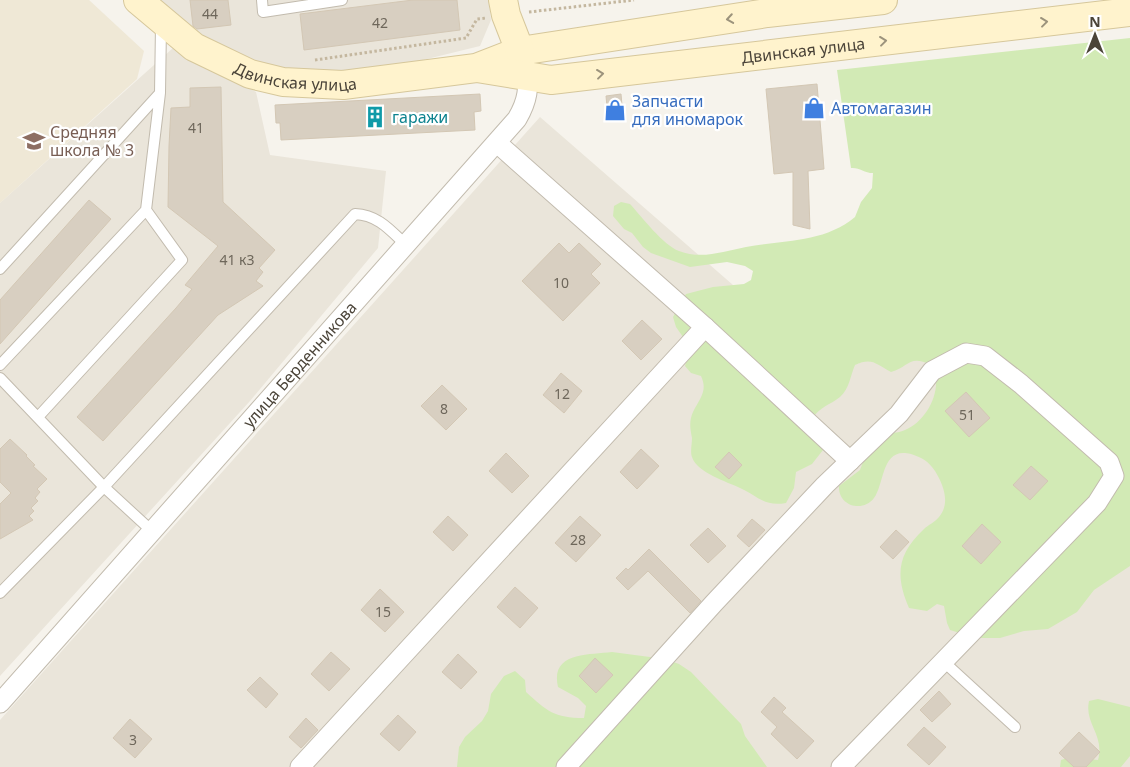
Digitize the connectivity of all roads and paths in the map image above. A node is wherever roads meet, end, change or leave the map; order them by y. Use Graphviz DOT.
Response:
graph roads {
  1 [pos="138,0"];
  2 [pos="262,0"];
  3 [pos="342,0"];
  4 [pos="634,0"];
  5 [pos="883,0"];
  6 [pos="505,7"];
  7 [pos="767,7"];
  8 [pos="1130,12"];
  9 [pos="161,19"];
  10 [pos="314,60"];
  11 [pos="524,63"];
  12 [pos="160,93"];
  13 [pos="497,143"];
  14 [pos="146,210"];
  15 [pos="406,246"];
  16 [pos="0,269"];
  17 [pos="705,327"];
  18 [pos="0,365"];
  19 [pos="0,378"];
  20 [pos="38,417"];
  21 [pos="850,461"];
  22 [pos="104,487"];
  23 [pos="153,532"];
  24 [pos="0,593"];
  25 [pos="944,662"];
  26 [pos="0,703"];
  27 [pos="1015,727"];
  28 [pos="300,767"];
  29 [pos="566,767"];
  30 [pos="841,767"];
  1 -- 9 [label="street, Двинская улица"];
  2 -- 3 [label="lane"];
  4 -- 6 [label="path"];
  5 -- 7 [label="street, Двинская улица"];
  6 -- 10 [label="path"];
  6 -- 11 [label="street, улица Берденникова"];
  7 -- 11 [label="street, Двинская улица, one-way"];
  11 -- 8 [label="street, Двинская улица, one-way"];
  9 -- 11 [label="street, Двинская улица"];
  9 -- 12 [label="lane"];
  11 -- 13 [label="street, улица Берденникова"];
  12 -- 14 [label="lane"];
  12 -- 16 [label="lane"];
  13 -- 15 [label="street, улица Берденникова"];
  13 -- 17 [label="street"];
  14 -- 18 [label="lane"];
  14 -- 20 [label="lane"];
  15 -- 22 [label="lane"];
  15 -- 23 [label="street, улица Берденникова"];
  17 -- 21 [label="street"];
  17 -- 28 [label="street"];
  19 -- 20 [label="lane"];
  20 -- 22 [label="lane"];
  21 -- 25 [label="street"];
  21 -- 29 [label="street"];
  22 -- 23 [label="lane"];
  22 -- 24 [label="lane"];
  23 -- 26 [label="street, улица Берденникова"];
  25 -- 27 [label="lane"];
  25 -- 30 [label="street"];
}
